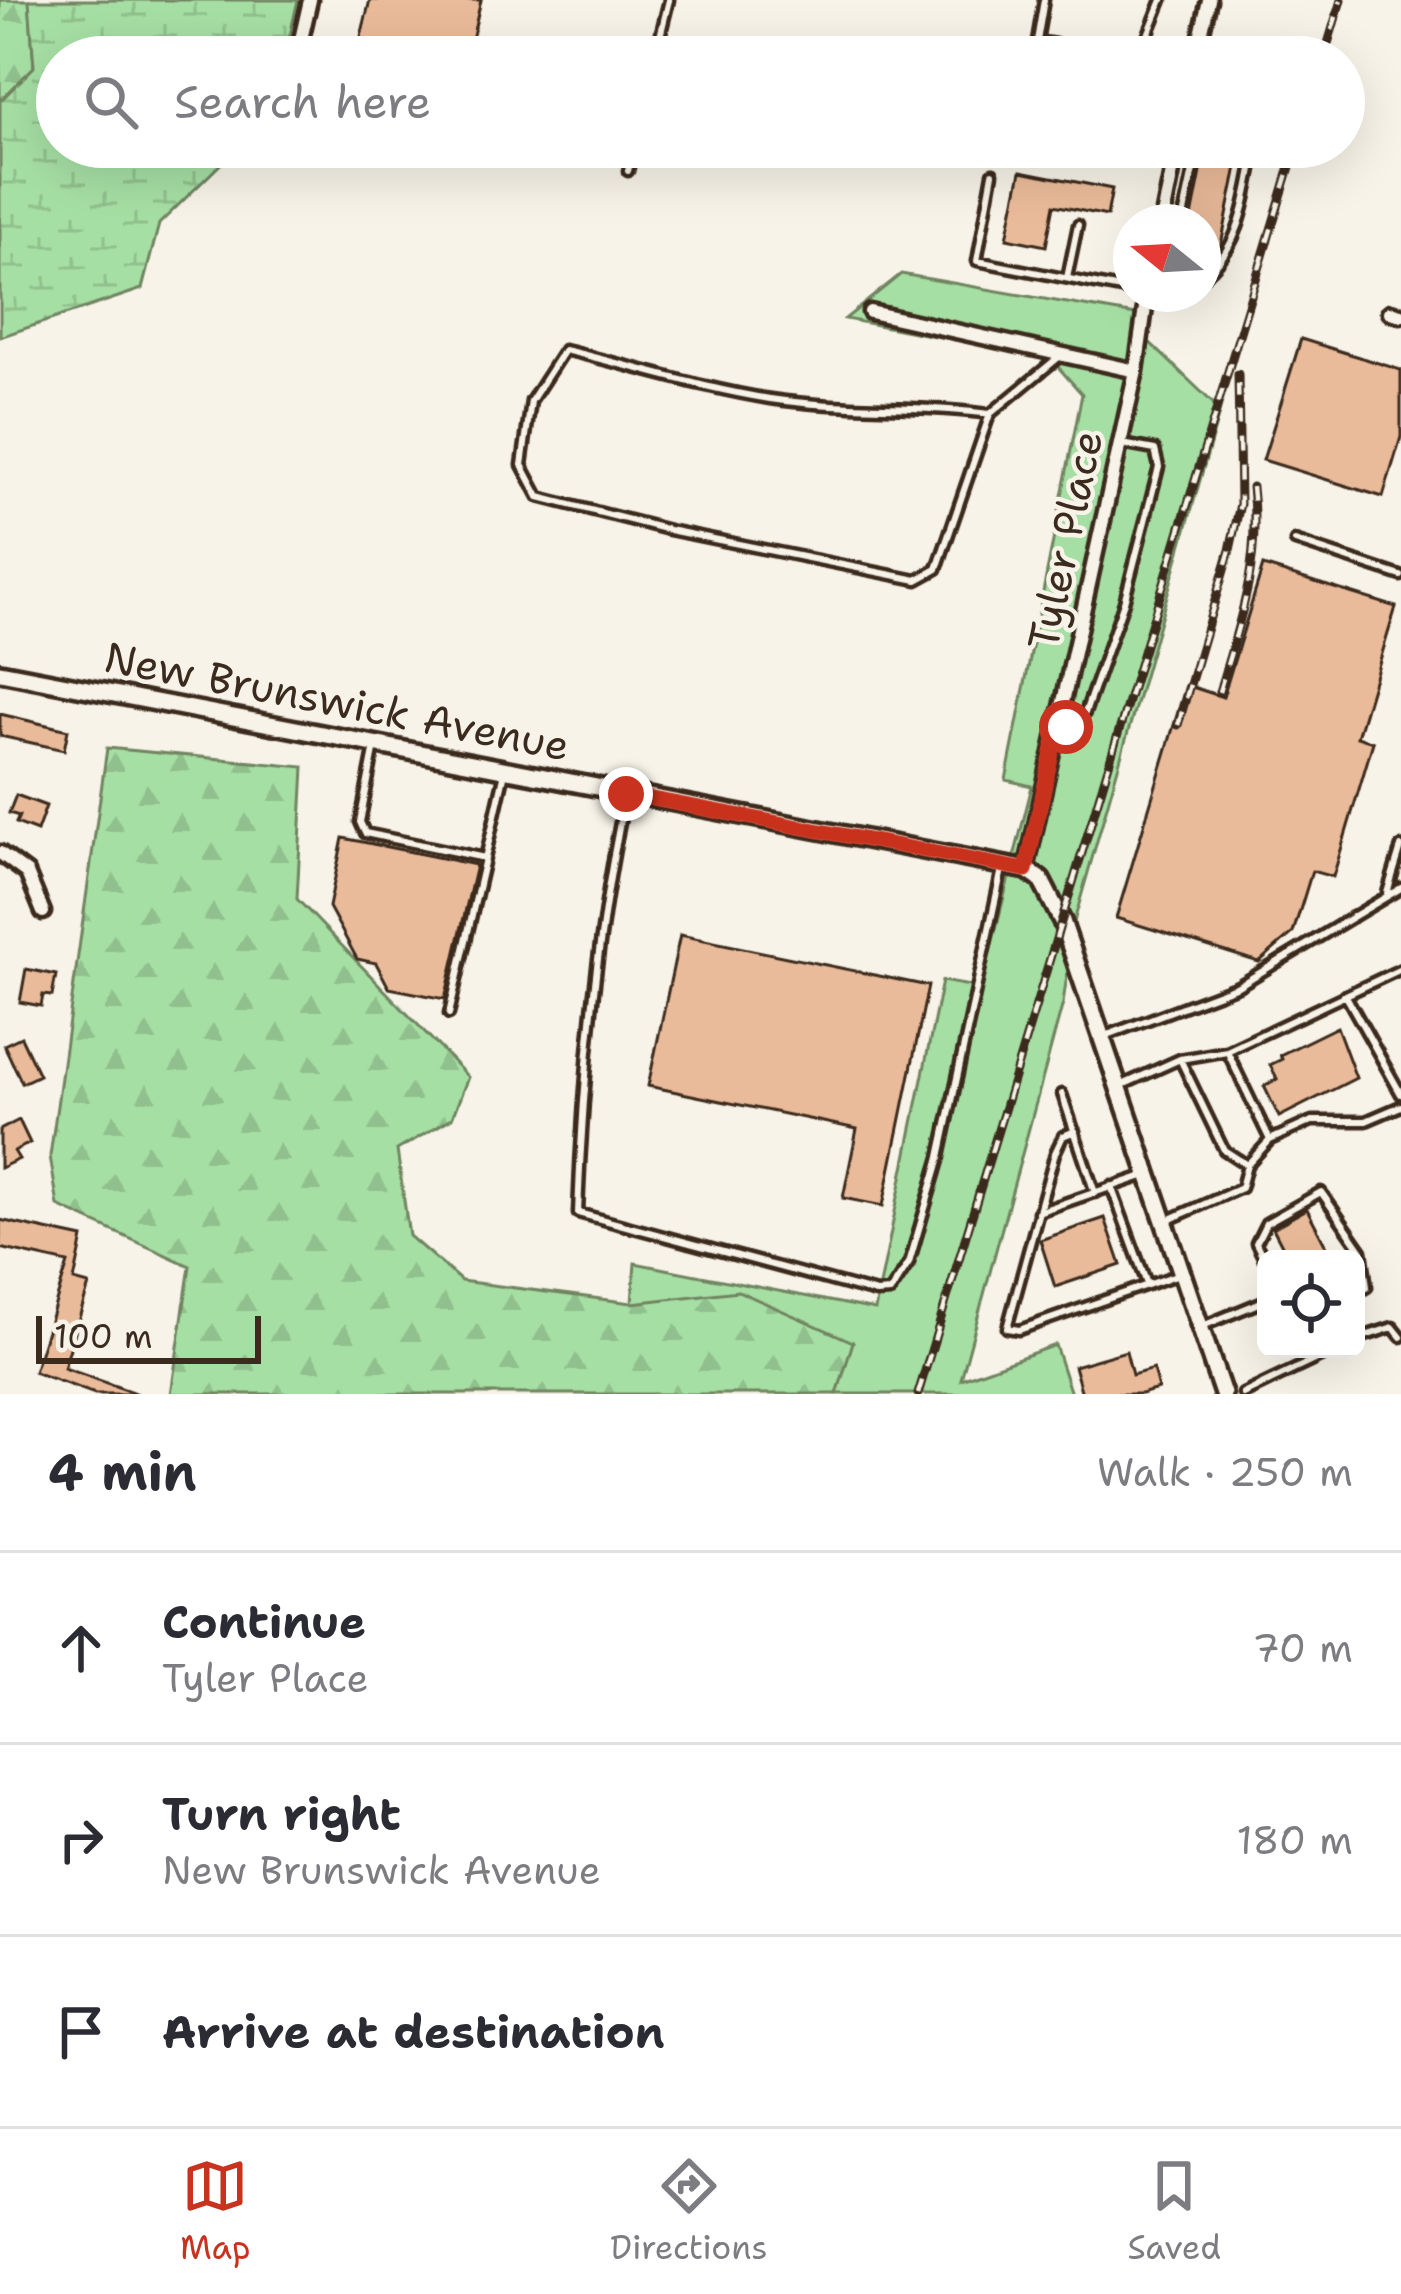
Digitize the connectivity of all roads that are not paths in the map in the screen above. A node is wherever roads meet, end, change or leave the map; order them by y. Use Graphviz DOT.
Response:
graph roads {
  1 [pos="310,0"];
  2 [pos="669,0"];
  3 [pos="1044,0"];
  4 [pos="1162,0"];
  5 [pos="1209,0"];
  6 [pos="302,36"];
  7 [pos="661,36"];
  8 [pos="1038,36"];
  9 [pos="1144,36"];
  10 [pos="1201,36"];
  11 [pos="629,168"];
  12 [pos="1173,168"];
  13 [pos="1194,168"];
  14 [pos="1252,168"];
  15 [pos="628,171"];
  16 [pos="993,173"];
  17 [pos="1166,204"];
  18 [pos="1186,204"];
  19 [pos="1078,225"];
  20 [pos="1221,262"];
  21 [pos="1067,278"];
  22 [pos="1113,287"];
  23 [pos="870,312"];
  24 [pos="1144,312"];
  25 [pos="1062,355"];
  26 [pos="1136,371"];
  27 [pos="990,414"];
  28 [pos="1120,444"];
  29 [pos="1294,541"];
  30 [pos="1401,576"];
  31 [pos="0,672"];
  32 [pos="1056,735"];
  33 [pos="376,742"];
  34 [pos="506,768"];
  35 [pos="626,794"];
  36 [pos="1401,847"];
  37 [pos="0,854"];
  38 [pos="485,858"];
  39 [pos="1003,865"];
  40 [pos="1026,870"];
  41 [pos="1401,888"];
  42 [pos="1386,897"];
  43 [pos="43,912"];
  44 [pos="1401,969"];
  45 [pos="1346,996"];
  46 [pos="449,1014"];
  47 [pos="1102,1037"];
  48 [pos="1227,1051"];
  49 [pos="1180,1059"];
  50 [pos="1116,1088"];
  51 [pos="1062,1094"];
  52 [pos="1401,1094"];
  53 [pos="1401,1106"];
  54 [pos="1075,1131"];
  55 [pos="1270,1140"];
  56 [pos="1246,1165"];
  57 [pos="1146,1175"];
  58 [pos="1111,1186"];
  59 [pos="1095,1193"];
  60 [pos="1038,1212"];
  61 [pos="1162,1223"];
  62 [pos="1260,1250"];
  63 [pos="1361,1250"];
  64 [pos="1179,1274"];
  65 [pos="1147,1285"];
  66 [pos="1257,1304"];
  67 [pos="1201,1326"];
  68 [pos="1365,1336"];
  69 [pos="1401,1337"];
  70 [pos="1318,1358"];
  71 [pos="1223,1394"];
  72 [pos="1244,1394"];
  1 -- 6 [label="street"];
  2 -- 7 [label="lane"];
  3 -- 8 [label="lane"];
  4 -- 9 [label="lane"];
  5 -- 10 [label="street"];
  11 -- 15 [label="lane"];
  12 -- 17 [label="street"];
  13 -- 18 [label="lane"];
  14 -- 20 [label="lane"];
  16 -- 21 [label="lane"];
  19 -- 21 [label="lane"];
  21 -- 22 [label="lane"];
  23 -- 25 [label="street"];
  24 -- 26 [label="street, Tyler Place"];
  25 -- 26 [label="street"];
  25 -- 27 [label="lane"];
  26 -- 28 [label="street, Tyler Place"];
  27 -- 27 [label="lane"];
  28 -- 32 [label="street, Tyler Place"];
  28 -- 32 [label="lane"];
  29 -- 30 [label="lane"];
  31 -- 33 [label="street, New Brunswick Avenue"];
  32 -- 40 [label="street, Tyler Place"];
  33 -- 34 [label="street, New Brunswick Avenue"];
  33 -- 38 [label="lane"];
  34 -- 35 [label="street, New Brunswick Avenue"];
  34 -- 38 [label="lane"];
  35 -- 39 [label="street, New Brunswick Avenue"];
  35 -- 39 [label="lane"];
  36 -- 42 [label="lane"];
  37 -- 43 [label="street"];
  38 -- 46 [label="lane"];
  39 -- 40 [label="street, New Brunswick Avenue"];
  40 -- 47 [label="street"];
  41 -- 42 [label="lane"];
  42 -- 47 [label="lane"];
  44 -- 45 [label="lane"];
  45 -- 48 [label="lane"];
  45 -- 52 [label="lane"];
  47 -- 50 [label="street"];
  48 -- 49 [label="lane"];
  48 -- 55 [label="lane"];
  49 -- 50 [label="lane"];
  49 -- 56 [label="lane"];
  50 -- 57 [label="street"];
  51 -- 54 [label="lane"];
  53 -- 55 [label="lane"];
  54 -- 59 [label="lane"];
  54 -- 60 [label="lane"];
  55 -- 56 [label="lane"];
  56 -- 61 [label="lane"];
  57 -- 58 [label="lane"];
  57 -- 61 [label="street"];
  58 -- 59 [label="lane"];
  58 -- 65 [label="lane"];
  59 -- 60 [label="lane"];
  60 -- 65 [label="lane"];
  61 -- 64 [label="street"];
  62 -- 63 [label="lane"];
  64 -- 65 [label="lane"];
  64 -- 67 [label="street"];
  66 -- 67 [label="lane"];
  67 -- 71 [label="street"];
  68 -- 69 [label="lane"];
  70 -- 72 [label="lane"];
}
